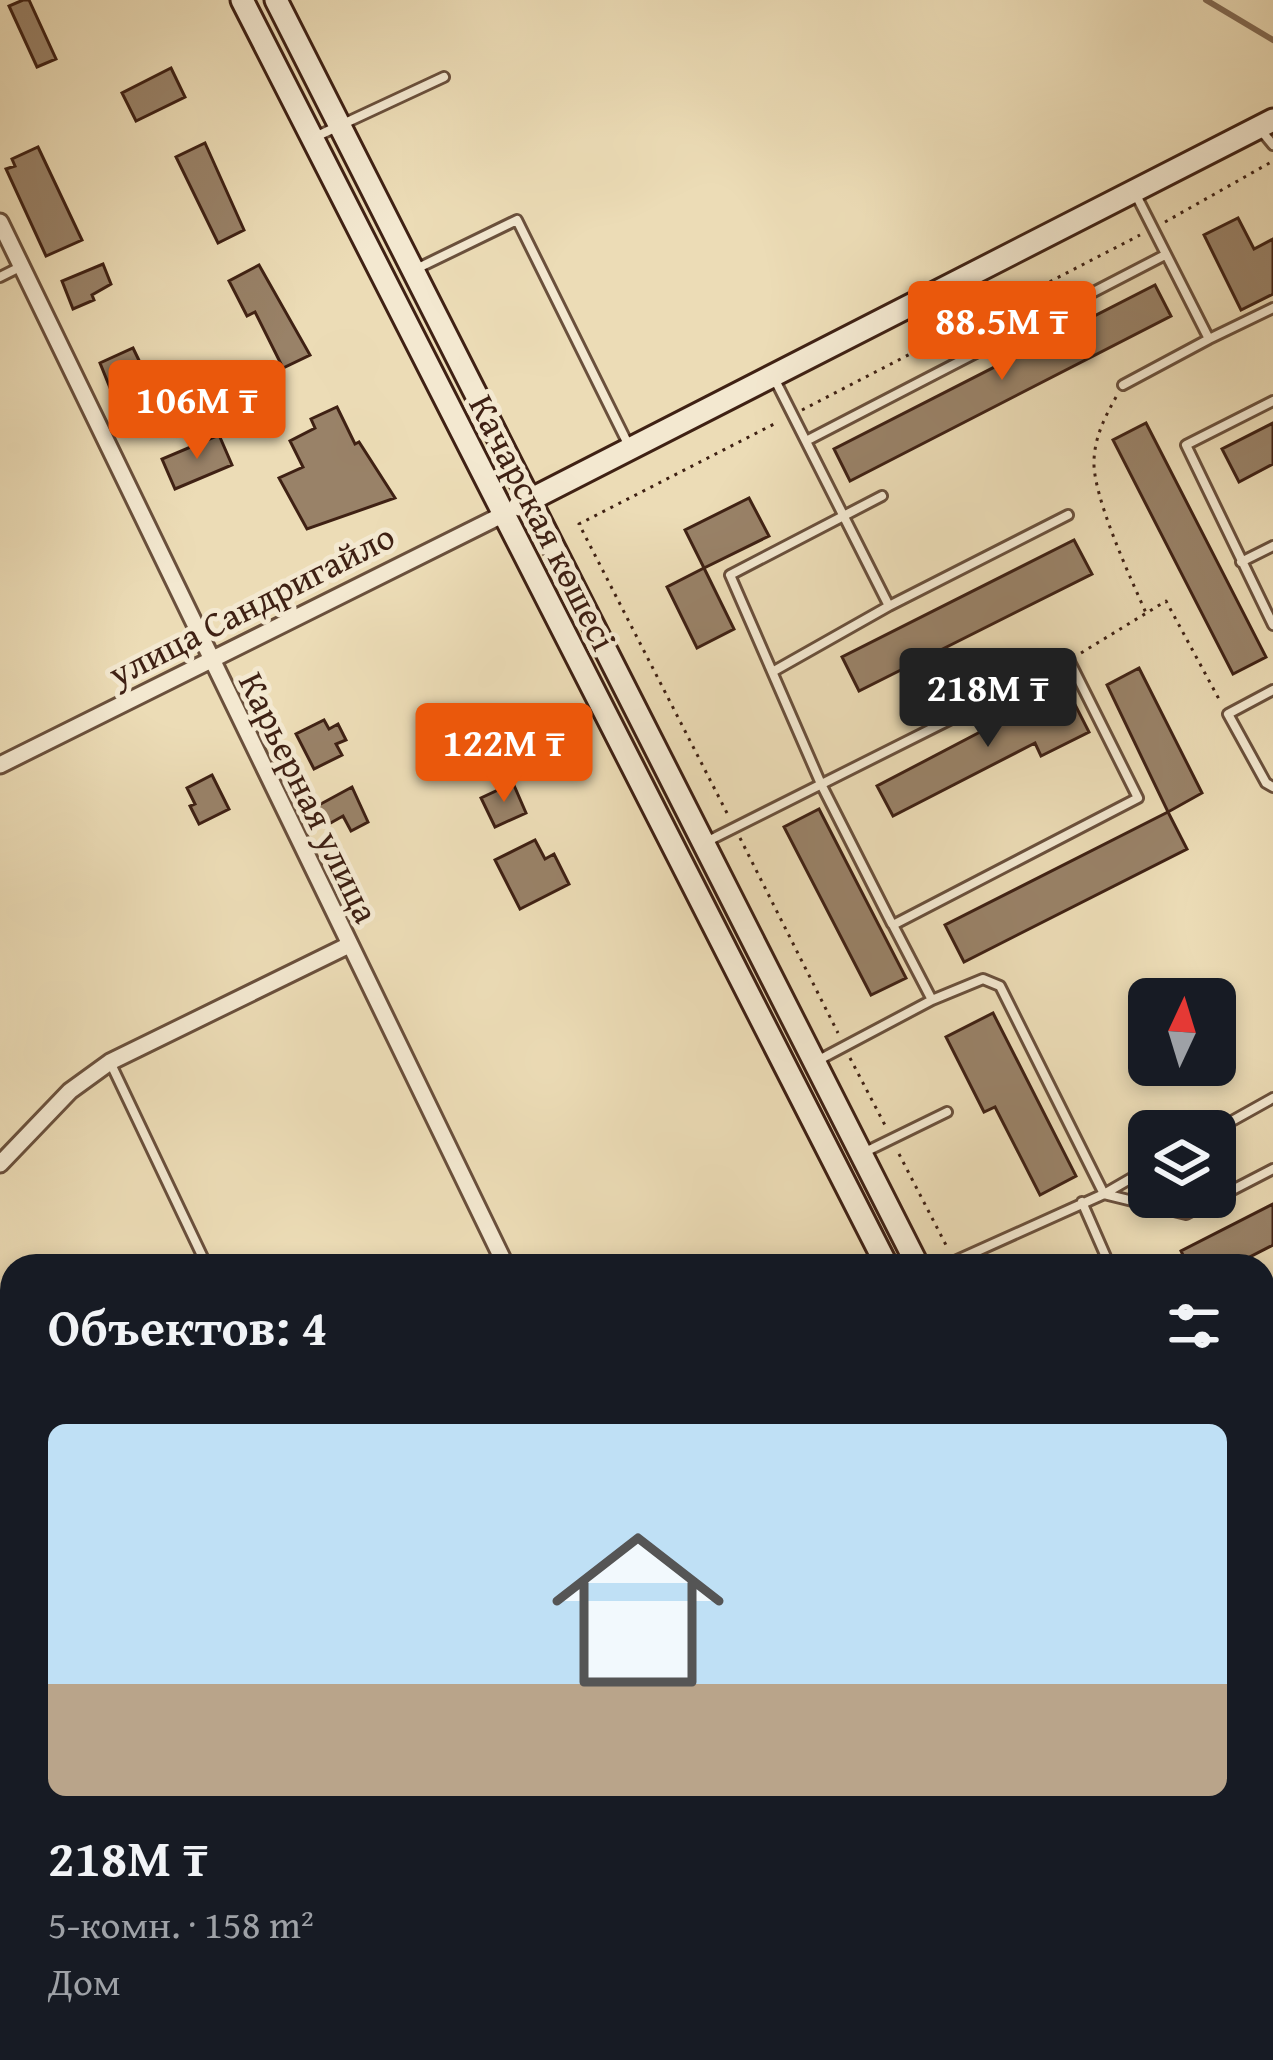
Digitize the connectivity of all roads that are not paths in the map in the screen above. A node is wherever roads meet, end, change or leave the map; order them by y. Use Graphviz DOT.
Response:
graph roads {
  1 [pos="242,0"];
  2 [pos="276,0"];
  3 [pos="444,77"];
  4 [pos="339,126"];
  5 [pos="1268,131"];
  6 [pos="312,139"];
  7 [pos="1135,193"];
  8 [pos="0,223"];
  9 [pos="1166,255"];
  10 [pos="21,267"];
  11 [pos="412,272"];
  12 [pos="0,277"];
  13 [pos="1273,308"];
  14 [pos="1209,339"];
  15 [pos="773,377"];
  16 [pos="1123,385"];
  17 [pos="1273,401"];
  18 [pos="806,441"];
  19 [pos="631,449"];
  20 [pos="882,496"];
  21 [pos="530,500"];
  22 [pos="504,514"];
  23 [pos="842,515"];
  24 [pos="1068,515"];
  25 [pos="1273,546"];
  26 [pos="1241,562"];
  27 [pos="889,606"];
  28 [pos="1273,625"];
  29 [pos="211,662"];
  30 [pos="774,671"];
  31 [pos="626,688"];
  32 [pos="1273,690"];
  33 [pos="600,702"];
  34 [pos="0,765"];
  35 [pos="821,784"];
  36 [pos="1273,787"];
  37 [pos="702,844"];
  38 [pos="893,925"];
  39 [pos="349,945"];
  40 [pos="932,1000"];
  41 [pos="110,1061"];
  42 [pos="814,1062"];
  43 [pos="1273,1098"];
  44 [pos="946,1112"];
  45 [pos="1236,1119"];
  46 [pos="864,1159"];
  47 [pos="0,1164"];
  48 [pos="1273,1169"];
  49 [pos="842,1178"];
  50 [pos="1128,1180"];
  51 [pos="1104,1194"];
  52 [pos="1082,1202"];
  53 [pos="200,1254"];
  54 [pos="500,1254"];
  55 [pos="881,1254"];
  56 [pos="912,1254"];
  57 [pos="970,1254"];
  58 [pos="1105,1254"];
  1 -- 6 [label="main road, Качарская көшесі"];
  2 -- 4 [label="main road, Качарская көшесі"];
  3 -- 4 [label="lane"];
  4 -- 6 [label="lane"];
  4 -- 11 [label="main road, Качарская көшесі"];
  5 -- 7 [label="main road, улица Сандригайло"];
  6 -- 22 [label="main road, Качарская көшесі"];
  7 -- 9 [label="lane"];
  7 -- 15 [label="main road, улица Сандригайло"];
  8 -- 10 [label="street, Карьерная улица"];
  9 -- 14 [label="lane"];
  9 -- 18 [label="lane"];
  10 -- 12 [label="lane"];
  10 -- 29 [label="street, Карьерная улица"];
  11 -- 19 [label="lane"];
  11 -- 21 [label="main road, Качарская көшесі"];
  13 -- 14 [label="lane"];
  14 -- 16 [label="lane"];
  15 -- 18 [label="lane"];
  15 -- 19 [label="main road, улица Сандригайло"];
  17 -- 26 [label="lane"];
  18 -- 23 [label="lane"];
  19 -- 21 [label="main road, улица Сандригайло"];
  20 -- 23 [label="lane"];
  21 -- 22 [label="main road, улица Сандригайло"];
  21 -- 31 [label="main road, Качарская көшесі"];
  22 -- 29 [label="street, улица Сандригайло"];
  22 -- 33 [label="main road, Качарская көшесі"];
  23 -- 27 [label="lane"];
  23 -- 30 [label="lane"];
  24 -- 27 [label="lane"];
  25 -- 26 [label="lane"];
  26 -- 28 [label="lane"];
  27 -- 30 [label="lane"];
  29 -- 34 [label="street, улица Сандригайло"];
  29 -- 39 [label="street, Карьерная улица"];
  30 -- 35 [label="lane"];
  31 -- 33 [label="street"];
  31 -- 37 [label="main road, Качарская көшесі"];
  32 -- 36 [label="lane"];
  33 -- 49 [label="main road, Качарская көшесі"];
  35 -- 37 [label="lane"];
  35 -- 38 [label="lane"];
  35 -- 38 [label="lane"];
  37 -- 42 [label="main road, Качарская көшесі"];
  38 -- 40 [label="lane"];
  39 -- 41 [label="street"];
  39 -- 54 [label="street, Карьерная улица"];
  40 -- 42 [label="lane"];
  40 -- 51 [label="lane"];
  41 -- 47 [label="street"];
  41 -- 53 [label="lane"];
  42 -- 46 [label="main road, Качарская көшесі"];
  43 -- 45 [label="lane"];
  44 -- 46 [label="lane"];
  46 -- 49 [label="street"];
  46 -- 56 [label="main road, Качарская көшесі"];
  48 -- 51 [label="lane"];
  49 -- 55 [label="main road, Качарская көшесі"];
  50 -- 51 [label="lane"];
  51 -- 52 [label="lane"];
  52 -- 57 [label="lane"];
  52 -- 58 [label="lane"];
}
